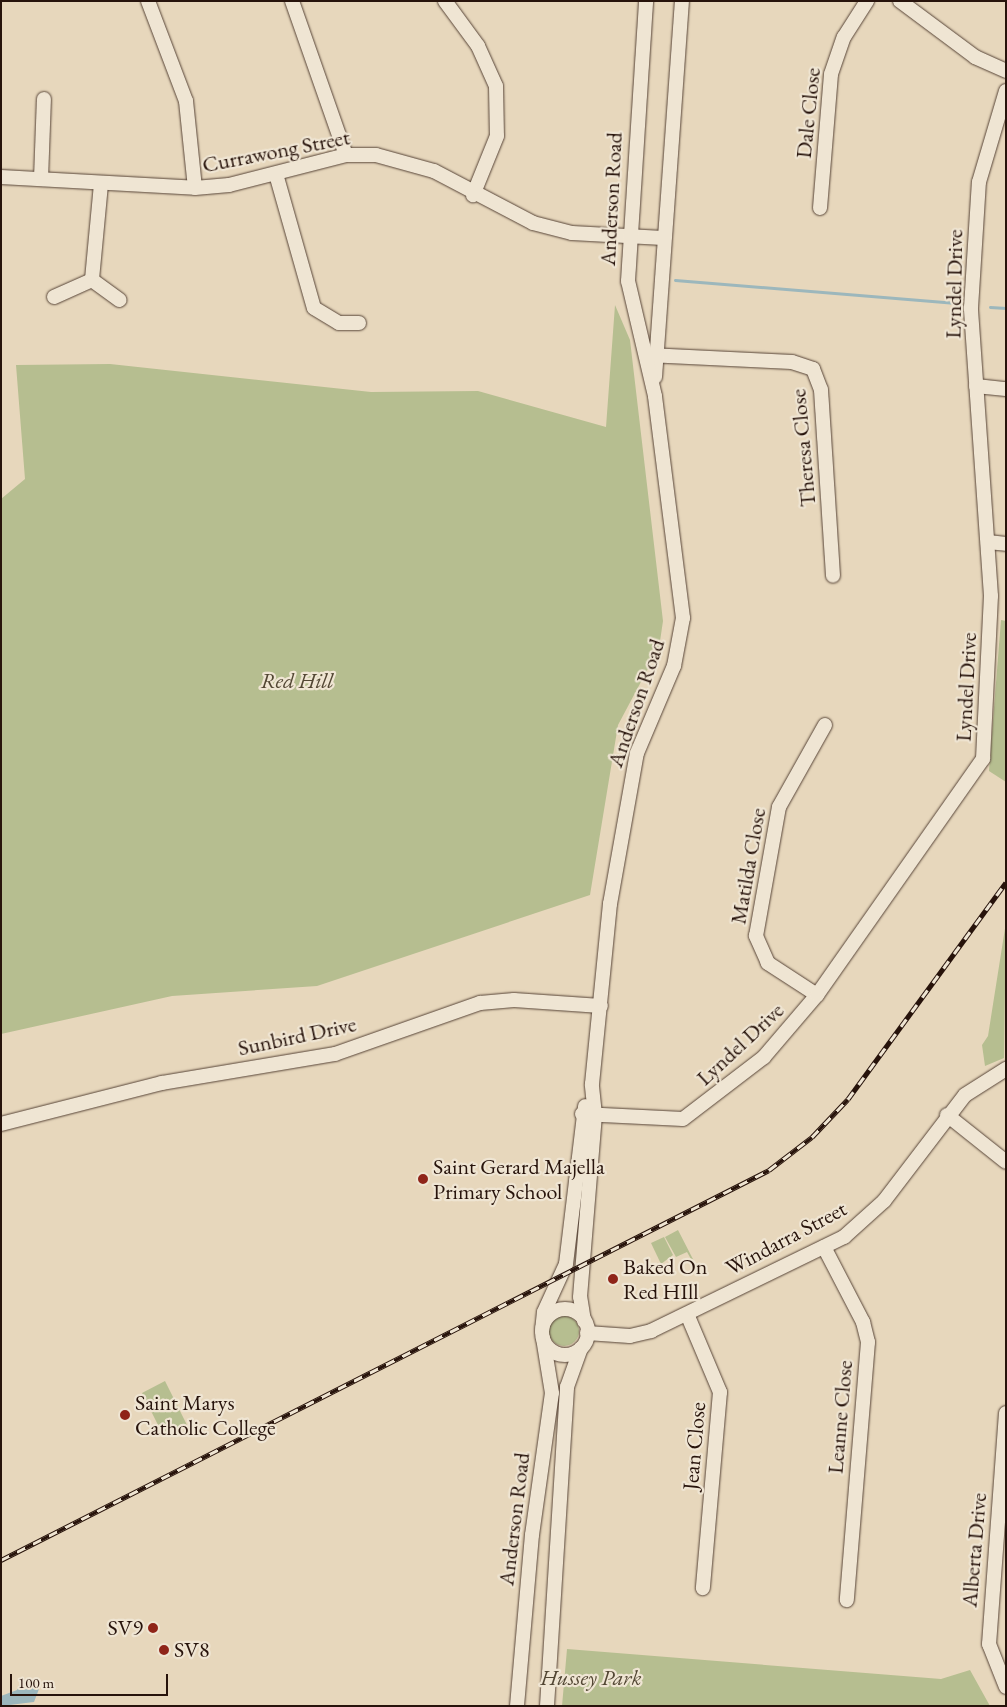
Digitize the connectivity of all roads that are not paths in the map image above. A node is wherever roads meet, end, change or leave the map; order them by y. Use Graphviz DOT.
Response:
graph roads {
  1 [pos="148,1"];
  2 [pos="292,1"];
  3 [pos="445,1"];
  4 [pos="646,1"];
  5 [pos="682,1"];
  6 [pos="868,1"];
  7 [pos="900,1"];
  8 [pos="1006,70"];
  9 [pos="1006,91"];
  10 [pos="44,99"];
  11 [pos="346,155"];
  12 [pos="276,174"];
  13 [pos="1,177"];
  14 [pos="41,179"];
  15 [pos="101,184"];
  16 [pos="195,188"];
  17 [pos="473,195"];
  18 [pos="820,208"];
  19 [pos="629,236"];
  20 [pos="663,238"];
  21 [pos="92,280"];
  22 [pos="54,297"];
  23 [pos="120,300"];
  24 [pos="359,323"];
  25 [pos="650,354"];
  26 [pos="976,386"];
  27 [pos="1006,389"];
  28 [pos="988,542"];
  29 [pos="1006,544"];
  30 [pos="834,576"];
  31 [pos="825,726"];
  32 [pos="817,995"];
  33 [pos="601,1006"];
  34 [pos="1006,1069"];
  35 [pos="588,1115"];
  36 [pos="947,1115"];
  37 [pos="1,1124"];
  38 [pos="1006,1162"];
  39 [pos="824,1247"];
  40 [pos="687,1314"];
  41 [pos="586,1327"];
  42 [pos="543,1334"];
  43 [pos="581,1348"];
  44 [pos="1006,1413"];
  45 [pos="703,1588"];
  46 [pos="847,1600"];
  47 [pos="1006,1687"];
  48 [pos="518,1706"];
  49 [pos="547,1706"];
  1 -- 16 [label="street"];
  2 -- 11 [label="street"];
  3 -- 17 [label="street"];
  4 -- 19 [label="street, Anderson Road"];
  5 -- 20 [label="street, Anderson Road"];
  6 -- 18 [label="street, Dale Close"];
  7 -- 8 [label="street"];
  9 -- 26 [label="street, Lyndel Drive"];
  10 -- 14 [label="street"];
  11 -- 12 [label="street, Currawong Street"];
  11 -- 17 [label="street, Currawong Street"];
  12 -- 16 [label="street, Currawong Street"];
  12 -- 24 [label="street"];
  13 -- 14 [label="street, Currawong Street"];
  14 -- 15 [label="street, Currawong Street"];
  15 -- 16 [label="street, Currawong Street"];
  15 -- 21 [label="street"];
  17 -- 19 [label="street, Currawong Street"];
  19 -- 20 [label="street, Currawong Street"];
  19 -- 25 [label="street, Anderson Road"];
  20 -- 25 [label="street, Anderson Road"];
  21 -- 22 [label="street"];
  21 -- 23 [label="street"];
  25 -- 30 [label="street, Theresa Close"];
  25 -- 33 [label="street, Anderson Road"];
  26 -- 27 [label="street"];
  26 -- 28 [label="street, Lyndel Drive"];
  28 -- 29 [label="street"];
  28 -- 32 [label="street, Lyndel Drive"];
  31 -- 32 [label="street, Matilda Close"];
  32 -- 35 [label="street, Lyndel Drive"];
  33 -- 35 [label="street, Anderson Road"];
  33 -- 37 [label="street, Sunbird Drive"];
  34 -- 36 [label="street, Windarra Street"];
  35 -- 41 [label="street, Anderson Road"];
  35 -- 42 [label="street, Anderson Road"];
  36 -- 38 [label="street"];
  36 -- 39 [label="street, Windarra Street"];
  39 -- 40 [label="street, Windarra Street"];
  39 -- 46 [label="street, Leanne Close"];
  40 -- 41 [label="street, Windarra Street"];
  40 -- 45 [label="street, Jean Close"];
  41 -- 42 [label="street"];
  41 -- 43 [label="street"];
  42 -- 43 [label="street"];
  42 -- 48 [label="street, Anderson Road"];
  43 -- 49 [label="street, Anderson Road"];
  44 -- 47 [label="street, Alberta Drive"];
}
